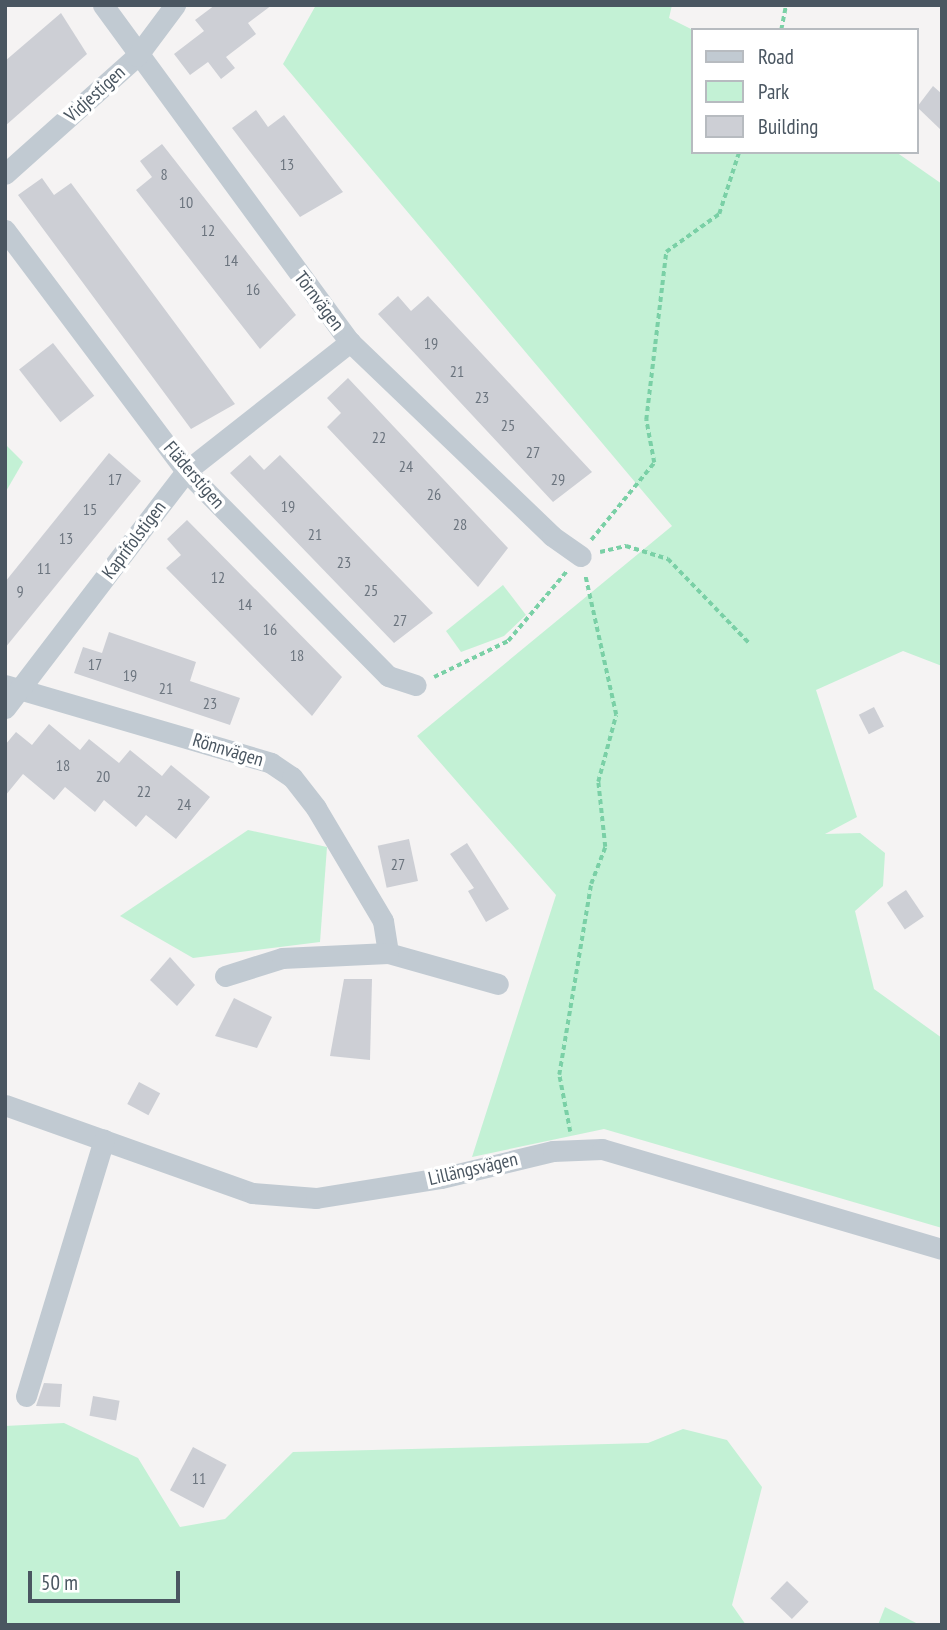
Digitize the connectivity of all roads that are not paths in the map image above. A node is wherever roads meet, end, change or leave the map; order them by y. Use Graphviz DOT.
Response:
graph roads {
  1 [pos="103,5"];
  2 [pos="175,5"];
  3 [pos="137,56"];
  4 [pos="5,174"];
  5 [pos="5,230"];
  6 [pos="350,342"];
  7 [pos="186,471"];
  8 [pos="581,556"];
  9 [pos="416,685"];
  10 [pos="13,687"];
  11 [pos="5,708"];
  12 [pos="387,953"];
  13 [pos="225,976"];
  14 [pos="498,984"];
  15 [pos="5,1105"];
  16 [pos="104,1140"];
  17 [pos="942,1249"];
  18 [pos="26,1396"];
  1 -- 3 [label="street, Törnvägen"];
  2 -- 3 [label="street, Vidjestigen"];
  3 -- 4 [label="street, Vidjestigen"];
  3 -- 6 [label="street, Törnvägen"];
  5 -- 7 [label="street, Fläderstigen"];
  6 -- 7 [label="street, Kaprifolstigen"];
  6 -- 8 [label="street, Törnvägen"];
  7 -- 9 [label="street, Fläderstigen"];
  7 -- 10 [label="street, Kaprifolstigen"];
  10 -- 11 [label="street, Kaprifolstigen"];
  10 -- 12 [label="street, Rönnvägen"];
  12 -- 13 [label="street"];
  12 -- 14 [label="street"];
  15 -- 16 [label="street, Lillängsvägen"];
  16 -- 17 [label="street, Lillängsvägen"];
  16 -- 18 [label="street"];
}
